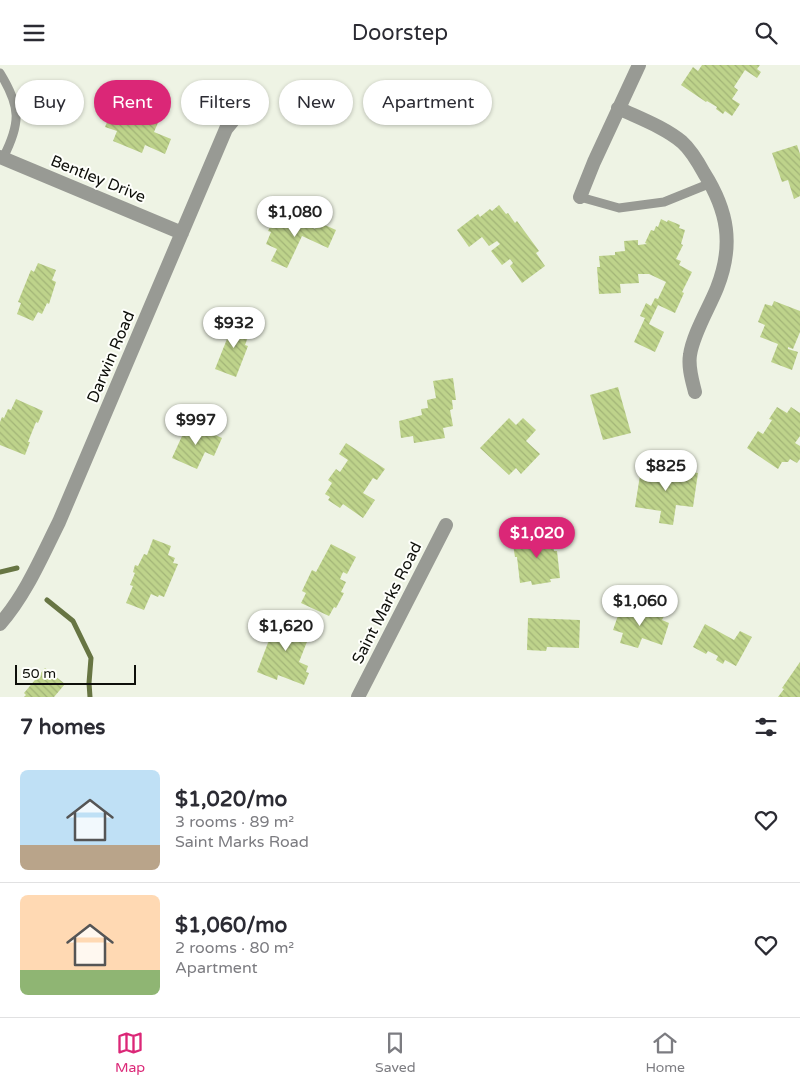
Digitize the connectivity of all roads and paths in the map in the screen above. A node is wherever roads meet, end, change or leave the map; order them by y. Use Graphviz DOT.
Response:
graph roads {
  1 [pos="639,65"];
  2 [pos="0,73"];
  3 [pos="618,109"];
  4 [pos="229,125"];
  5 [pos="2,158"];
  6 [pos="710,183"];
  7 [pos="580,197"];
  8 [pos="182,233"];
  9 [pos="695,392"];
  10 [pos="446,525"];
  11 [pos="0,625"];
  12 [pos="364,695"];
  1 -- 3 [label="street"];
  2 -- 5 [label="lane"];
  3 -- 6 [label="street"];
  3 -- 7 [label="street"];
  4 -- 8 [label="street, Darwin Road"];
  5 -- 8 [label="street, Bentley Drive"];
  6 -- 7 [label="lane"];
  6 -- 9 [label="street"];
  8 -- 11 [label="street, Darwin Road"];
  10 -- 12 [label="street, Saint Marks Road"];
}
